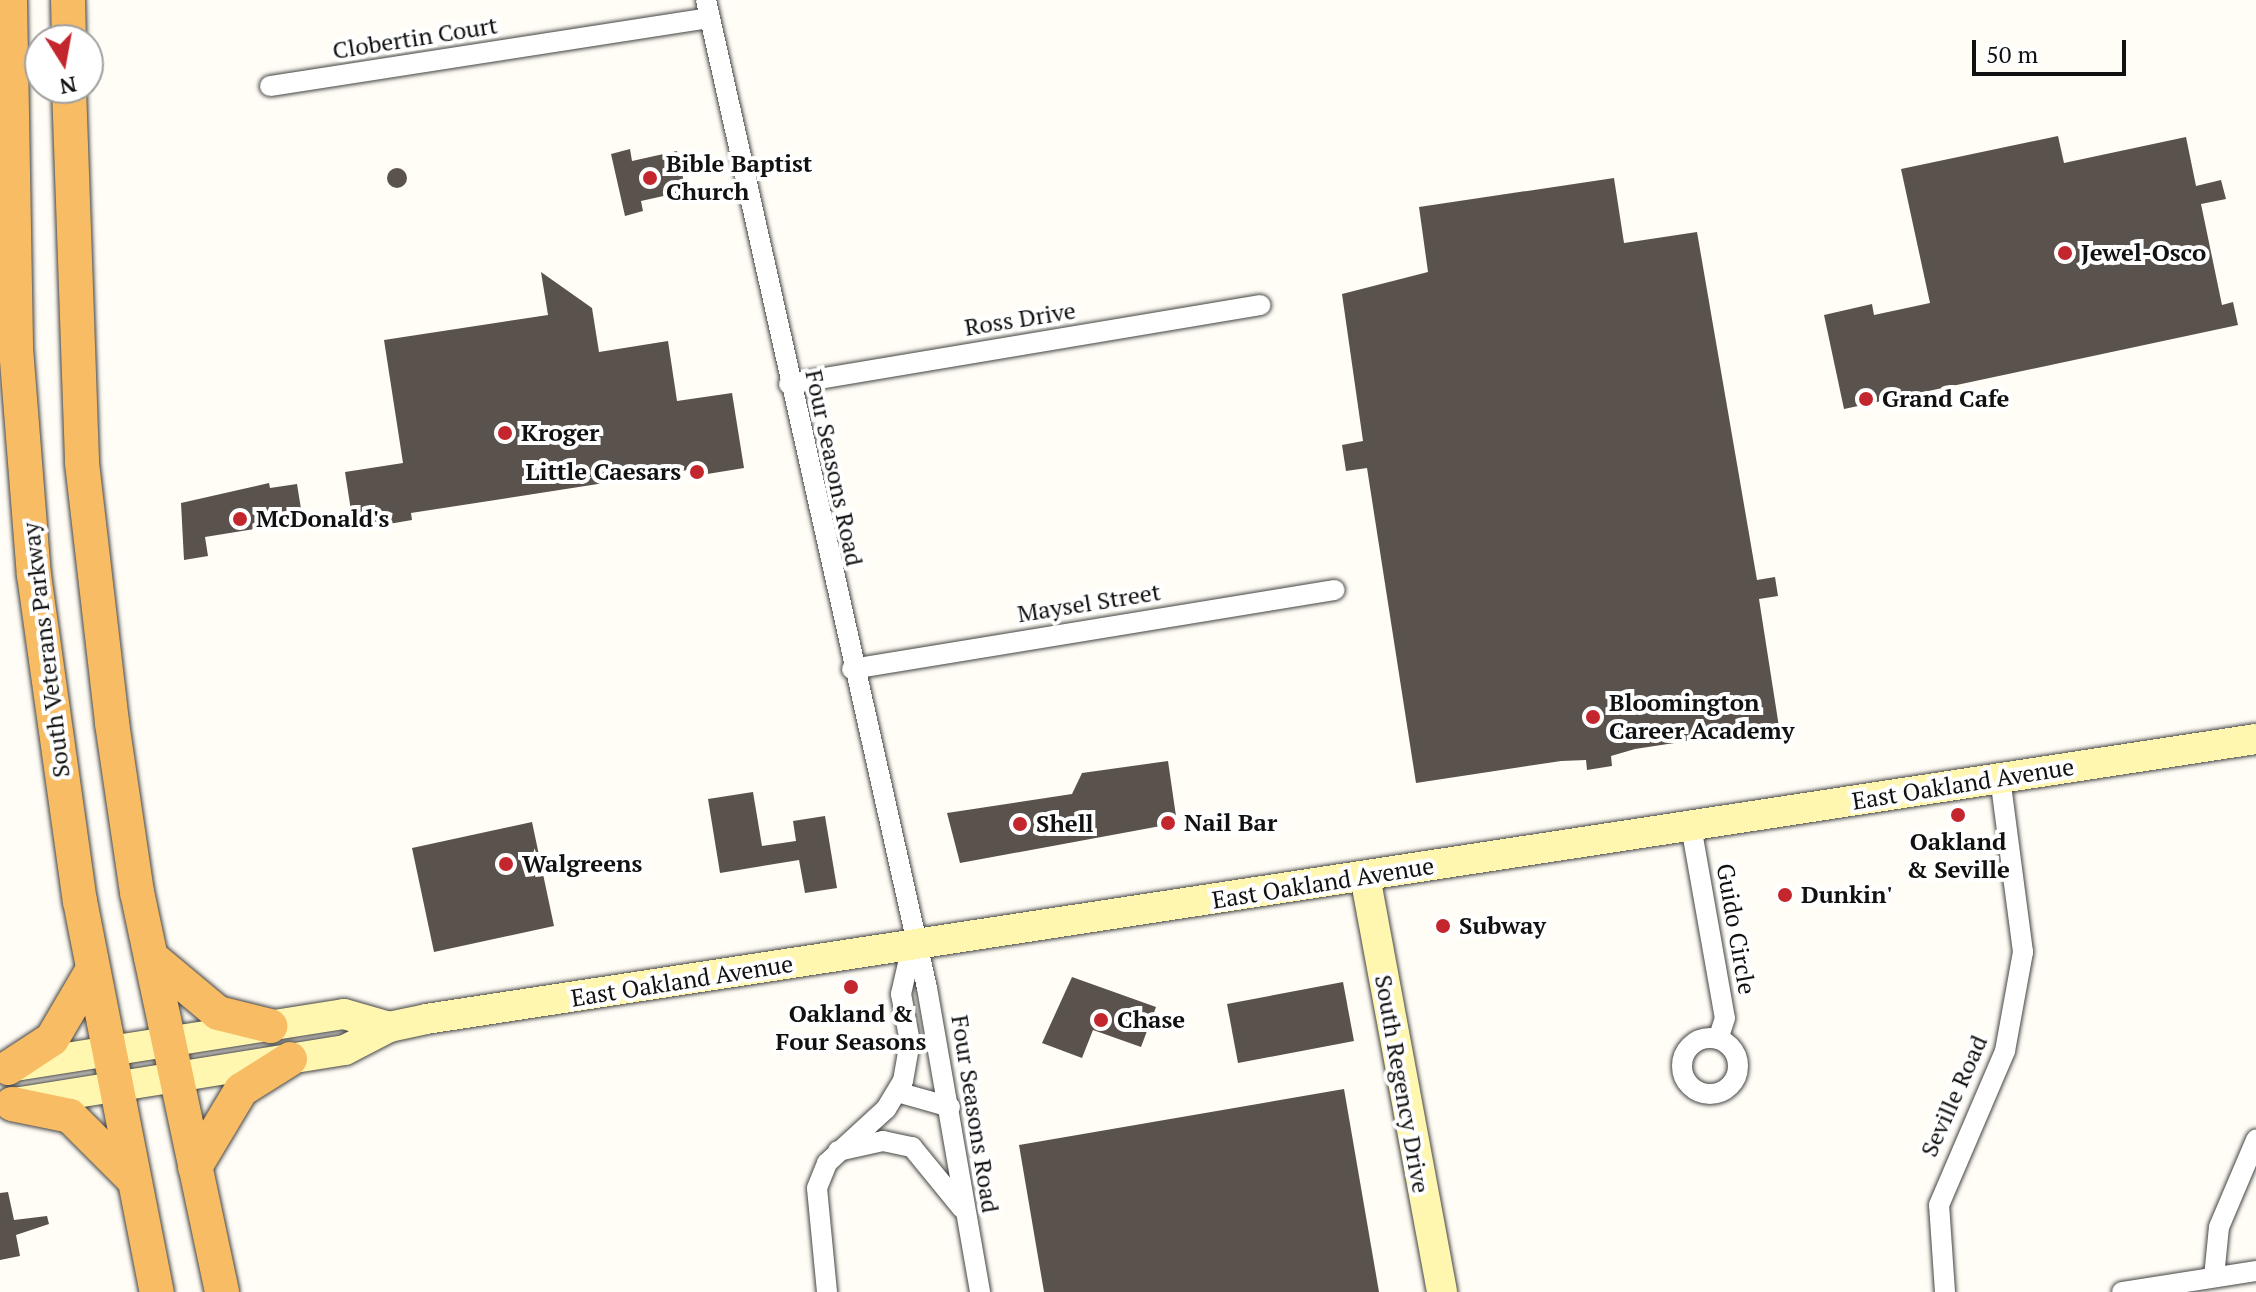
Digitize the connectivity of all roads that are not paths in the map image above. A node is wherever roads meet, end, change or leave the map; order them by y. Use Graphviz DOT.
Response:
graph roads {
  1 [pos="10,0"];
  2 [pos="68,0"];
  3 [pos="708,9"];
  4 [pos="69,24"];
  5 [pos="270,86"];
  6 [pos="70,104"];
  7 [pos="1260,305"];
  8 [pos="789,384"];
  9 [pos="1335,590"];
  10 [pos="852,669"];
  11 [pos="2256,739"];
  12 [pos="2000,778"];
  13 [pos="1691,826"];
  14 [pos="1365,876"];
  15 [pos="912,946"];
  16 [pos="151,957"];
  17 [pos="93,969"];
  18 [pos="270,1026"];
  19 [pos="389,1027"];
  20 [pos="1718,1039"];
  21 [pos="290,1059"];
  22 [pos="172,1060"];
  23 [pos="4,1068"];
  24 [pos="114,1070"];
  25 [pos="897,1092"];
  26 [pos="6,1104"];
  27 [pos="950,1107"];
  28 [pos="2256,1140"];
  29 [pos="838,1151"];
  30 [pos="195,1167"];
  31 [pos="134,1179"];
  32 [pos="964,1211"];
  33 [pos="2256,1271"];
  34 [pos="2214,1277"];
  35 [pos="157,1292"];
  36 [pos="222,1292"];
  37 [pos="827,1292"];
  38 [pos="980,1292"];
  39 [pos="1442,1292"];
  40 [pos="1945,1292"];
  41 [pos="2122,1292"];
  1 -- 17 [label="highway, South Veterans Parkway"];
  2 -- 4 [label="highway"];
  3 -- 5 [label="street, Clobertin Court"];
  3 -- 8 [label="street, Four Seasons Road"];
  6 -- 16 [label="highway"];
  7 -- 8 [label="street, Ross Drive"];
  8 -- 10 [label="street, Four Seasons Road"];
  9 -- 10 [label="street, Maysel Street"];
  10 -- 15 [label="street, Four Seasons Road"];
  11 -- 12 [label="main road, East Oakland Avenue"];
  12 -- 13 [label="main road, East Oakland Avenue"];
  12 -- 40 [label="street, Seville Road"];
  13 -- 14 [label="main road, East Oakland Avenue"];
  13 -- 20 [label="street, Guido Circle"];
  14 -- 15 [label="main road, East Oakland Avenue"];
  14 -- 39 [label="main road, South Regency Drive"];
  15 -- 19 [label="main road, East Oakland Avenue"];
  15 -- 25 [label="street, Four Seasons Road"];
  15 -- 27 [label="street, Four Seasons Road"];
  16 -- 18 [label="highway"];
  16 -- 22 [label="highway"];
  17 -- 23 [label="highway"];
  17 -- 24 [label="highway, South Veterans Parkway"];
  18 -- 19 [label="main road, East Oakland Avenue"];
  18 -- 22 [label="main road, East Oakland Avenue"];
  19 -- 21 [label="main road, East Oakland Avenue"];
  21 -- 22 [label="main road, East Oakland Avenue"];
  21 -- 30 [label="highway"];
  22 -- 24 [label="main road, East Oakland Avenue"];
  22 -- 30 [label="highway"];
  23 -- 24 [label="main road, East Oakland Avenue"];
  24 -- 26 [label="main road, East Oakland Avenue"];
  24 -- 31 [label="highway, South Veterans Parkway"];
  25 -- 27 [label="street"];
  25 -- 29 [label="street"];
  26 -- 31 [label="highway"];
  27 -- 32 [label="street, Four Seasons Road"];
  28 -- 34 [label="street"];
  29 -- 32 [label="street"];
  29 -- 37 [label="street"];
  30 -- 36 [label="highway"];
  31 -- 35 [label="highway, South Veterans Parkway"];
  32 -- 38 [label="street, Four Seasons Road"];
  33 -- 34 [label="street"];
  34 -- 41 [label="street"];
}
